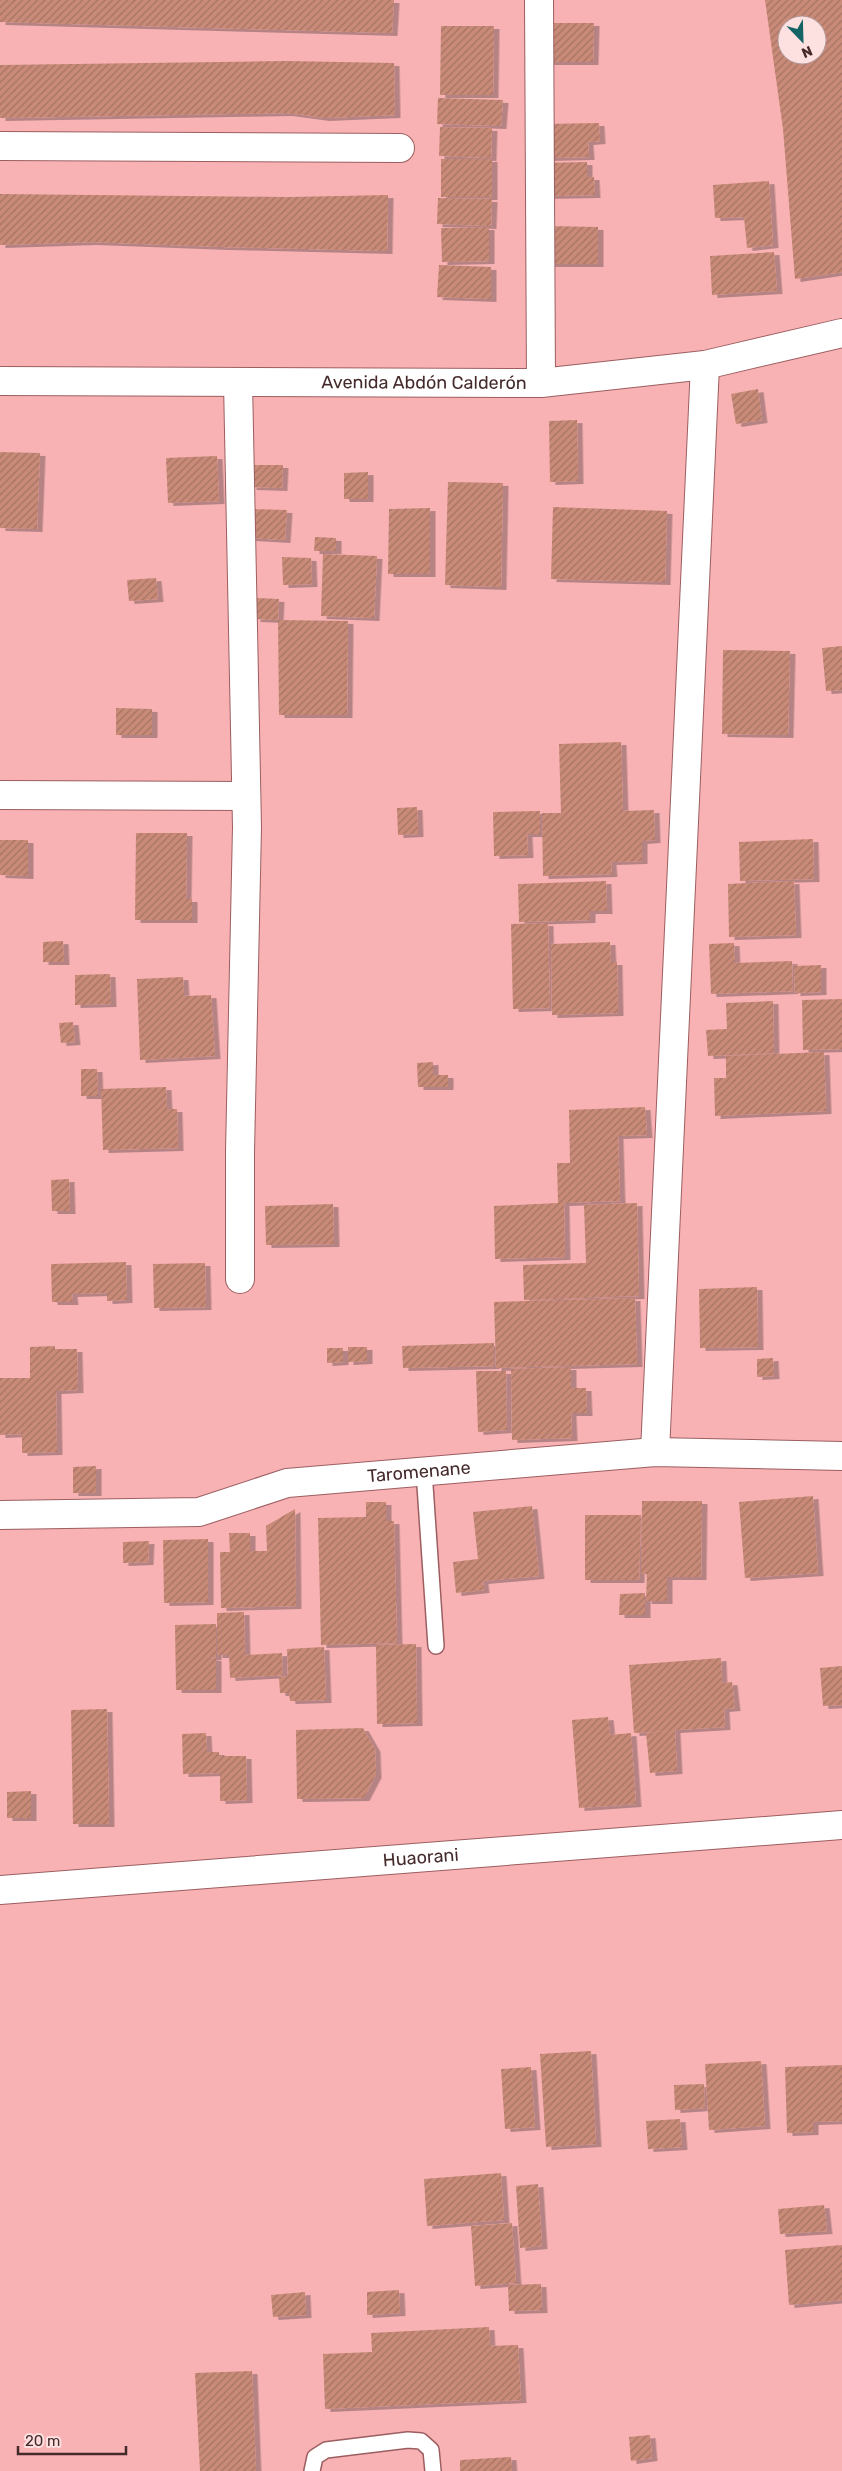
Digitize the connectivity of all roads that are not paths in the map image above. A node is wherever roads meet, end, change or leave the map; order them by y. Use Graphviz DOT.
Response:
graph roads {
  1 [pos="539,0"];
  2 [pos="0,146"];
  3 [pos="400,148"];
  4 [pos="842,334"];
  5 [pos="705,365"];
  6 [pos="0,381"];
  7 [pos="238,382"];
  8 [pos="541,383"];
  9 [pos="0,795"];
  10 [pos="246,796"];
  11 [pos="240,1279"];
  12 [pos="655,1452"];
  13 [pos="842,1456"];
  14 [pos="424,1471"];
  15 [pos="0,1515"];
  16 [pos="436,1646"];
  17 [pos="842,1826"];
  18 [pos="0,1890"];
  19 [pos="312,2471"];
  20 [pos="433,2471"];
  1 -- 8 [label="street"];
  2 -- 3 [label="street"];
  4 -- 5 [label="street, Avenida Abdón Calderón"];
  5 -- 8 [label="street, Avenida Abdón Calderón"];
  5 -- 12 [label="street"];
  6 -- 7 [label="street, Avenida Abdón Calderón"];
  7 -- 8 [label="street, Avenida Abdón Calderón"];
  7 -- 10 [label="street"];
  9 -- 10 [label="street"];
  10 -- 11 [label="street"];
  12 -- 13 [label="street, Taromenane"];
  12 -- 14 [label="street, Taromenane"];
  14 -- 15 [label="street, Taromenane"];
  14 -- 16 [label="lane"];
  17 -- 18 [label="street, Huaorani"];
  19 -- 20 [label="lane"];
}
